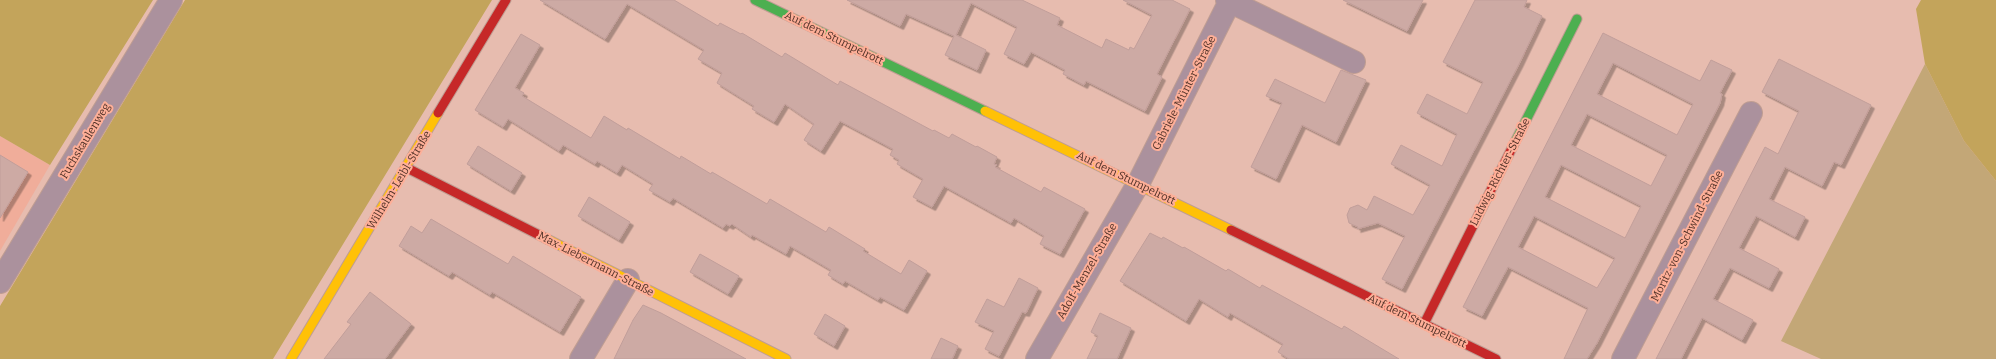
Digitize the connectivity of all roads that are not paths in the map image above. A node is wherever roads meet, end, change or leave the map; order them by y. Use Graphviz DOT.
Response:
graph roads {
  1 [pos="171,0"];
  2 [pos="506,0"];
  3 [pos="755,0"];
  4 [pos="1228,1"];
  5 [pos="1577,19"];
  6 [pos="1354,62"];
  7 [pos="1751,113"];
  8 [pos="407,168"];
  9 [pos="1138,184"];
  10 [pos="628,280"];
  11 [pos="0,282"];
  12 [pos="1424,324"];
  13 [pos="777,357"];
  14 [pos="291,359"];
  15 [pos="581,359"];
  16 [pos="1037,359"];
  17 [pos="1496,359"];
  18 [pos="1623,359"];
  1 -- 11 [label="street, Fuchskaulenweg"];
  2 -- 8 [label="street, Wilhelm-Leibl-Straße"];
  3 -- 9 [label="street, Auf dem Stumpelrott"];
  4 -- 6 [label="street, Gabriele-Münter-Straße"];
  4 -- 9 [label="street, Gabriele-Münter-Straße"];
  5 -- 12 [label="street, Ludwig-Richter-Straße"];
  7 -- 18 [label="street, Moritz-von-Schwind-Straße"];
  8 -- 10 [label="street, Max-Liebermann-Straße"];
  8 -- 14 [label="street, Wilhelm-Leibl-Straße"];
  9 -- 12 [label="street, Auf dem Stumpelrott"];
  9 -- 16 [label="street, Adolf-Menzel-Straße"];
  10 -- 13 [label="street, Max-Liebermann-Straße"];
  10 -- 15 [label="street"];
  12 -- 17 [label="street, Auf dem Stumpelrott"];
}
